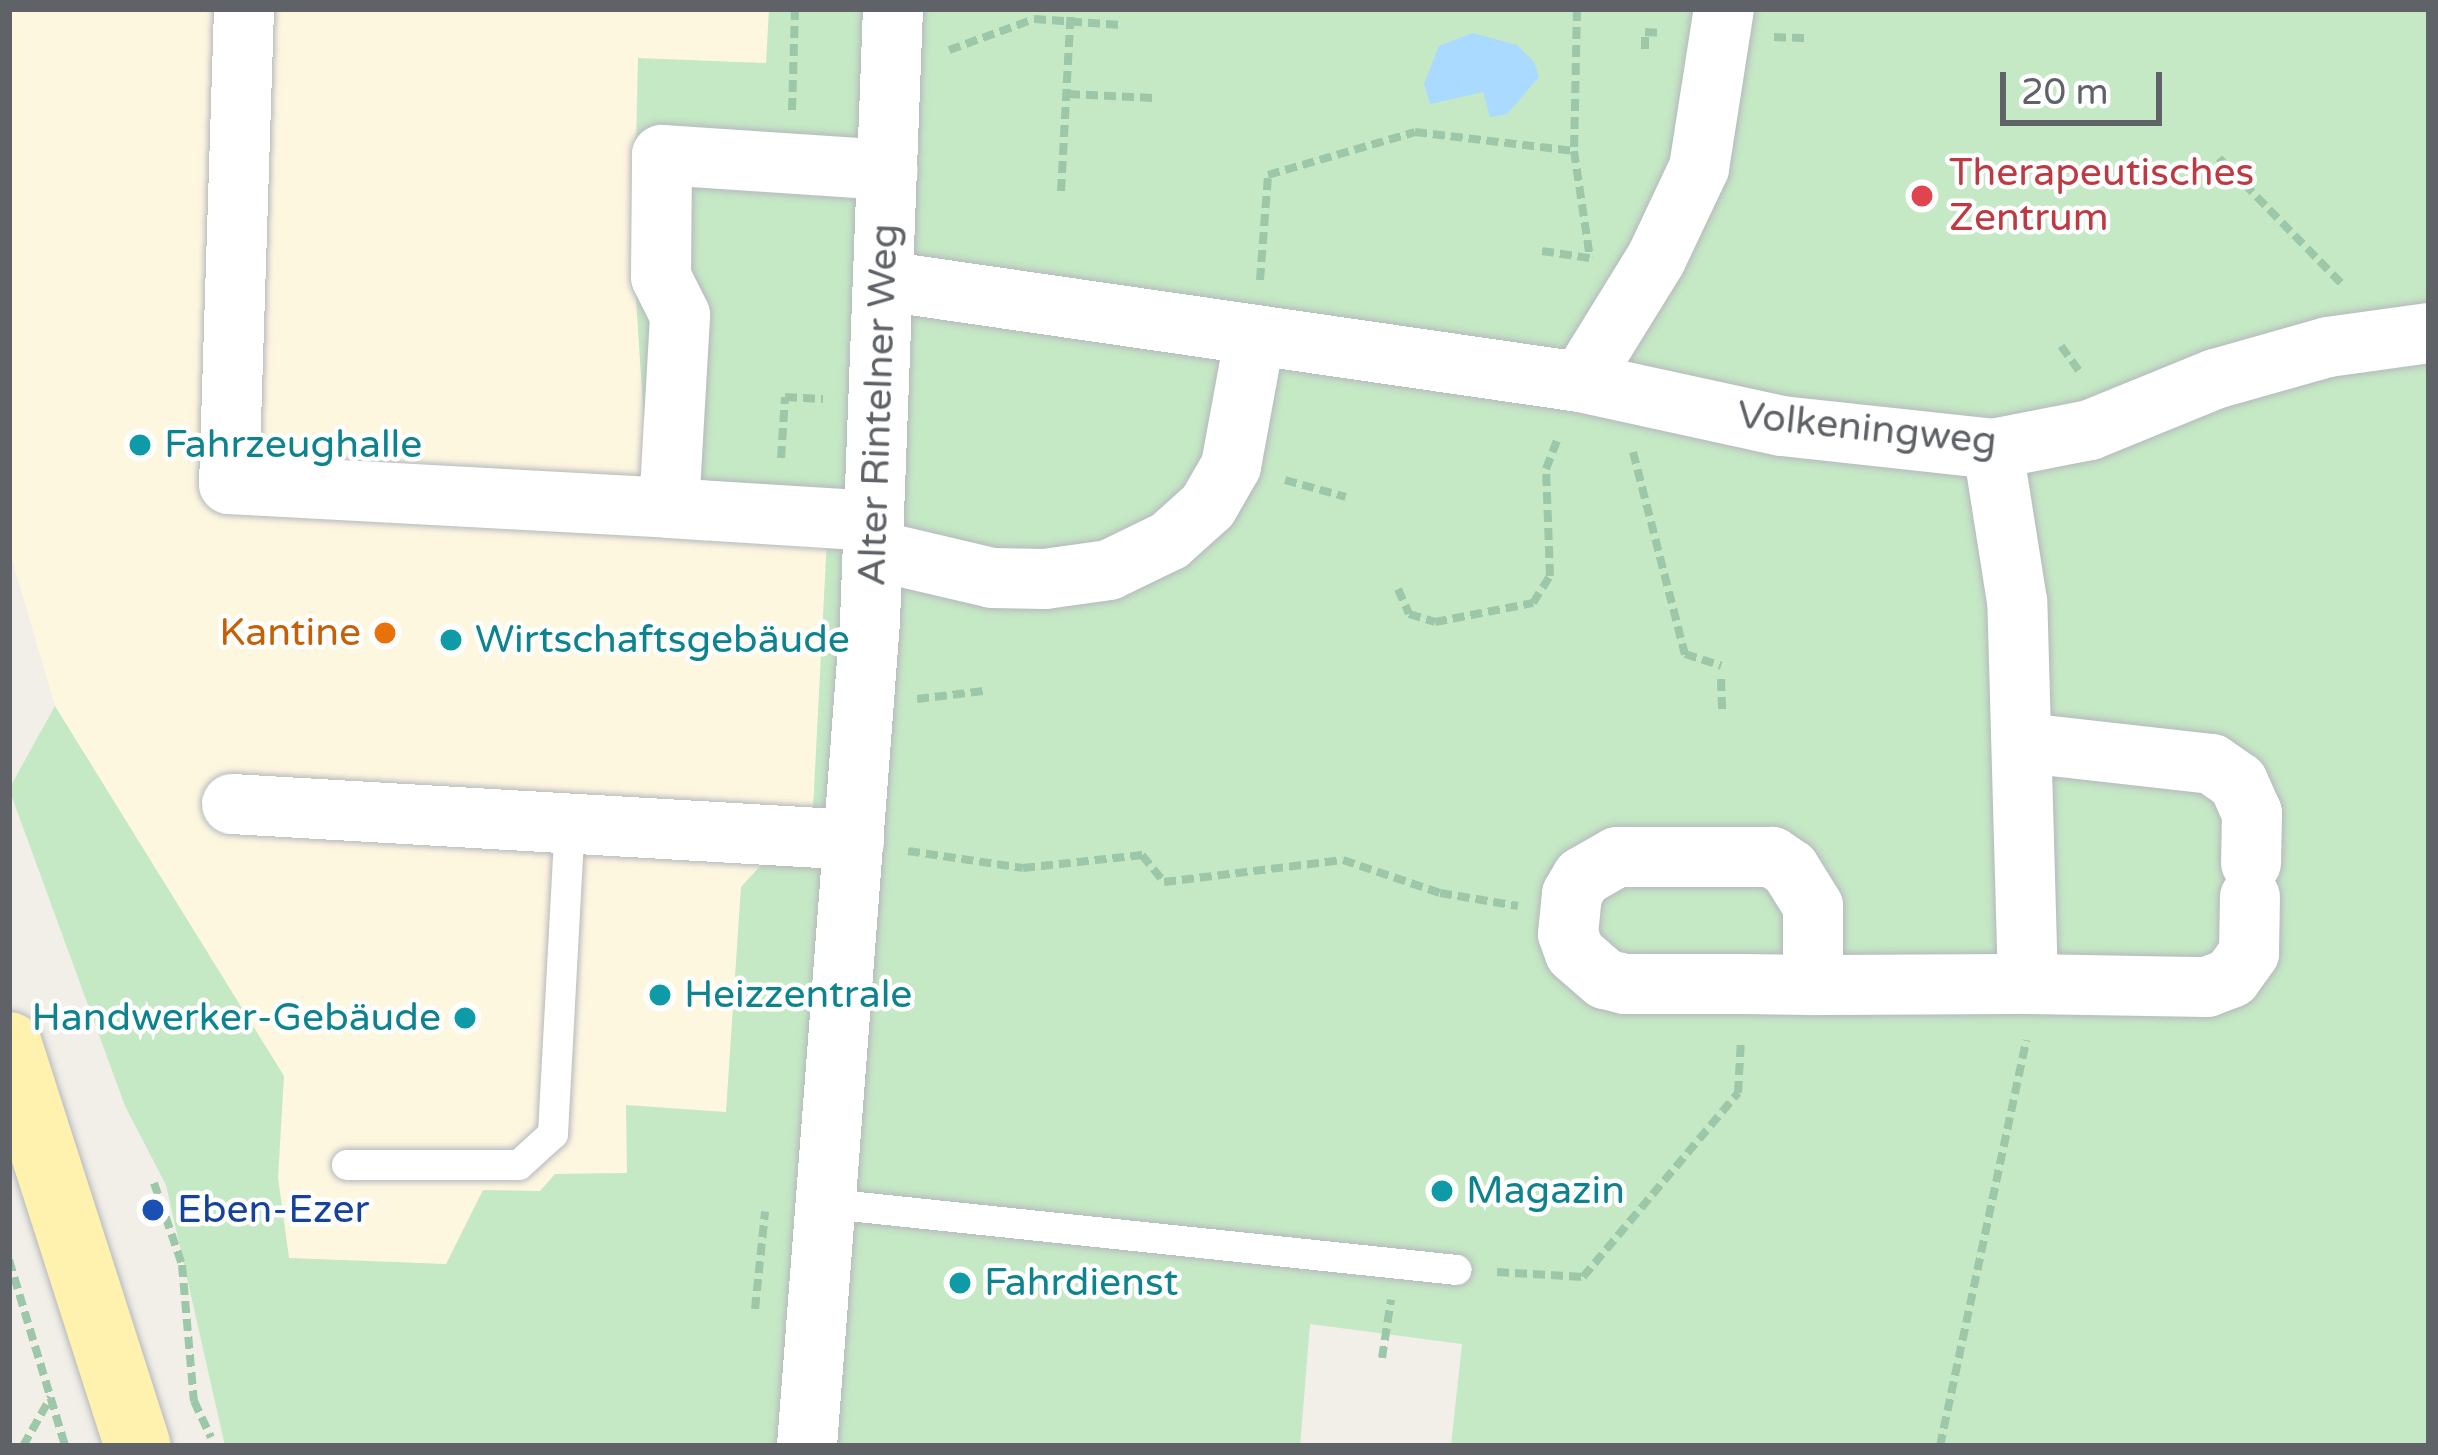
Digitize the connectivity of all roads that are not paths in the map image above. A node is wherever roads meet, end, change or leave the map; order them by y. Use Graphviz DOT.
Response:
graph roads {
  1 [pos="244,9"];
  2 [pos="893,9"];
  3 [pos="1724,9"];
  4 [pos="888,170"];
  5 [pos="884,280"];
  6 [pos="1255,335"];
  7 [pos="2401,337"];
  8 [pos="1580,382"];
  9 [pos="1994,449"];
  10 [pos="669,508"];
  11 [pos="873,536"];
  12 [pos="2025,742"];
  13 [pos="232,804"];
  14 [pos="570,823"];
  15 [pos="854,839"];
  16 [pos="2028,984"];
  17 [pos="1813,985"];
  18 [pos="9,1045"];
  19 [pos="346,1165"];
  20 [pos="830,1204"];
  21 [pos="1457,1270"];
  22 [pos="138,1446"];
  23 [pos="807,1446"];
  1 -- 10 [label="street"];
  2 -- 4 [label="street, Alter Rintelner Weg"];
  3 -- 8 [label="street"];
  4 -- 5 [label="street, Alter Rintelner Weg"];
  4 -- 10 [label="street"];
  5 -- 6 [label="street, Volkeningweg"];
  5 -- 11 [label="street, Alter Rintelner Weg"];
  6 -- 8 [label="street, Volkeningweg"];
  6 -- 11 [label="street"];
  7 -- 9 [label="street, Volkeningweg"];
  8 -- 9 [label="street, Volkeningweg"];
  9 -- 12 [label="street"];
  10 -- 11 [label="street"];
  11 -- 15 [label="street, Alter Rintelner Weg"];
  12 -- 16 [label="street"];
  12 -- 16 [label="street"];
  13 -- 14 [label="street"];
  14 -- 15 [label="street"];
  14 -- 19 [label="lane"];
  15 -- 20 [label="street, Alter Rintelner Weg"];
  16 -- 17 [label="street"];
  17 -- 17 [label="street"];
  18 -- 22 [label="main road"];
  20 -- 21 [label="lane"];
  20 -- 23 [label="street, Alter Rintelner Weg"];
}
